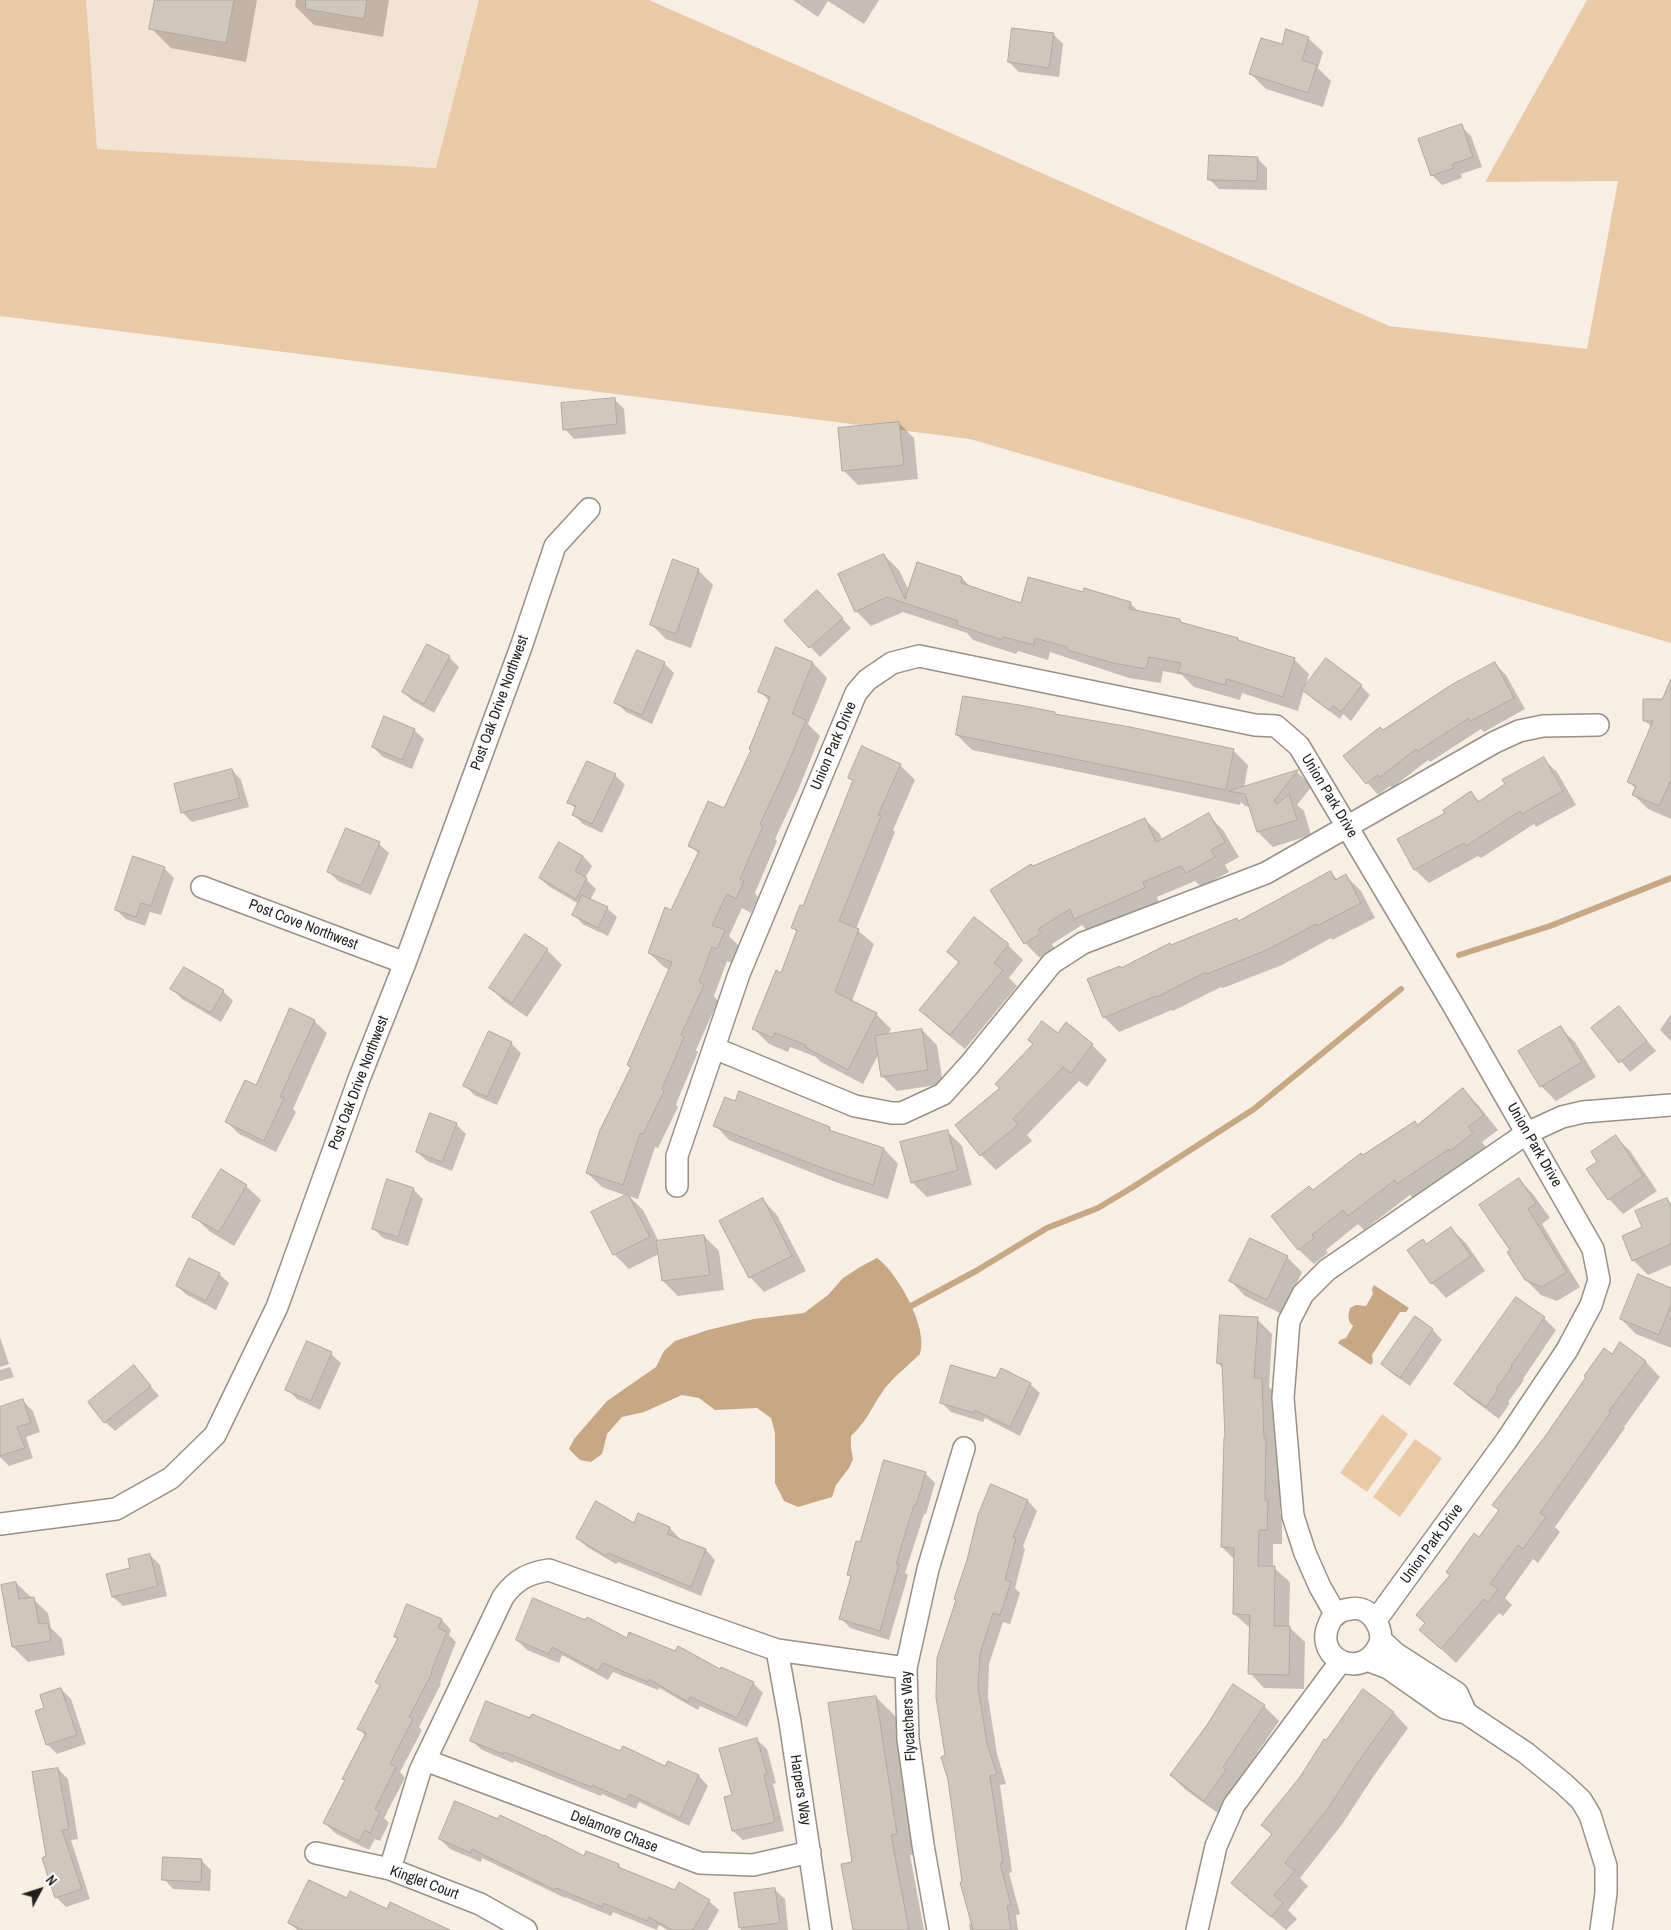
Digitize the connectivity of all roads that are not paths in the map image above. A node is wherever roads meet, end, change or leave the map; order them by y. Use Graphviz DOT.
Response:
graph roads {
  1 [pos="589,509"];
  2 [pos="1598,725"];
  3 [pos="1347,827"];
  4 [pos="202,887"];
  5 [pos="405,963"];
  6 [pos="714,1048"];
  7 [pos="1671,1105"];
  8 [pos="1527,1133"];
  9 [pos="676,1186"];
  10 [pos="964,1448"];
  11 [pos="0,1524"];
  12 [pos="1336,1615"];
  13 [pos="1378,1630"];
  14 [pos="777,1650"];
  15 [pos="1367,1660"];
  16 [pos="1341,1662"];
  17 [pos="906,1668"];
  18 [pos="1466,1713"];
  19 [pos="425,1760"];
  20 [pos="810,1852"];
  21 [pos="316,1853"];
  22 [pos="390,1869"];
  23 [pos="526,1930"];
  24 [pos="821,1930"];
  25 [pos="938,1930"];
  26 [pos="1197,1930"];
  27 [pos="1601,1930"];
  1 -- 5 [label="street, Post Oak Drive Northwest"];
  2 -- 3 [label="street"];
  3 -- 6 [label="street"];
  3 -- 6 [label="street, Union Park Drive"];
  3 -- 8 [label="street, Union Park Drive"];
  4 -- 5 [label="street, Post Cove Northwest"];
  5 -- 11 [label="street, Post Oak Drive Northwest"];
  6 -- 9 [label="street, Union Park Drive"];
  7 -- 8 [label="street"];
  8 -- 12 [label="street"];
  8 -- 13 [label="street, Union Park Drive"];
  10 -- 17 [label="street, Flycatchers Way"];
  12 -- 13 [label="street"];
  12 -- 16 [label="street"];
  13 -- 15 [label="street"];
  13 -- 18 [label="street"];
  14 -- 17 [label="street"];
  14 -- 19 [label="street"];
  14 -- 20 [label="street, Harpers Way"];
  15 -- 16 [label="street"];
  15 -- 18 [label="street"];
  16 -- 26 [label="street"];
  17 -- 25 [label="street, Flycatchers Way"];
  18 -- 27 [label="street"];
  19 -- 20 [label="street, Delamore Chase"];
  19 -- 22 [label="street"];
  20 -- 24 [label="street, Harpers Way"];
  21 -- 22 [label="street, Kinglet Court"];
  22 -- 23 [label="street, Kinglet Court"];
}
